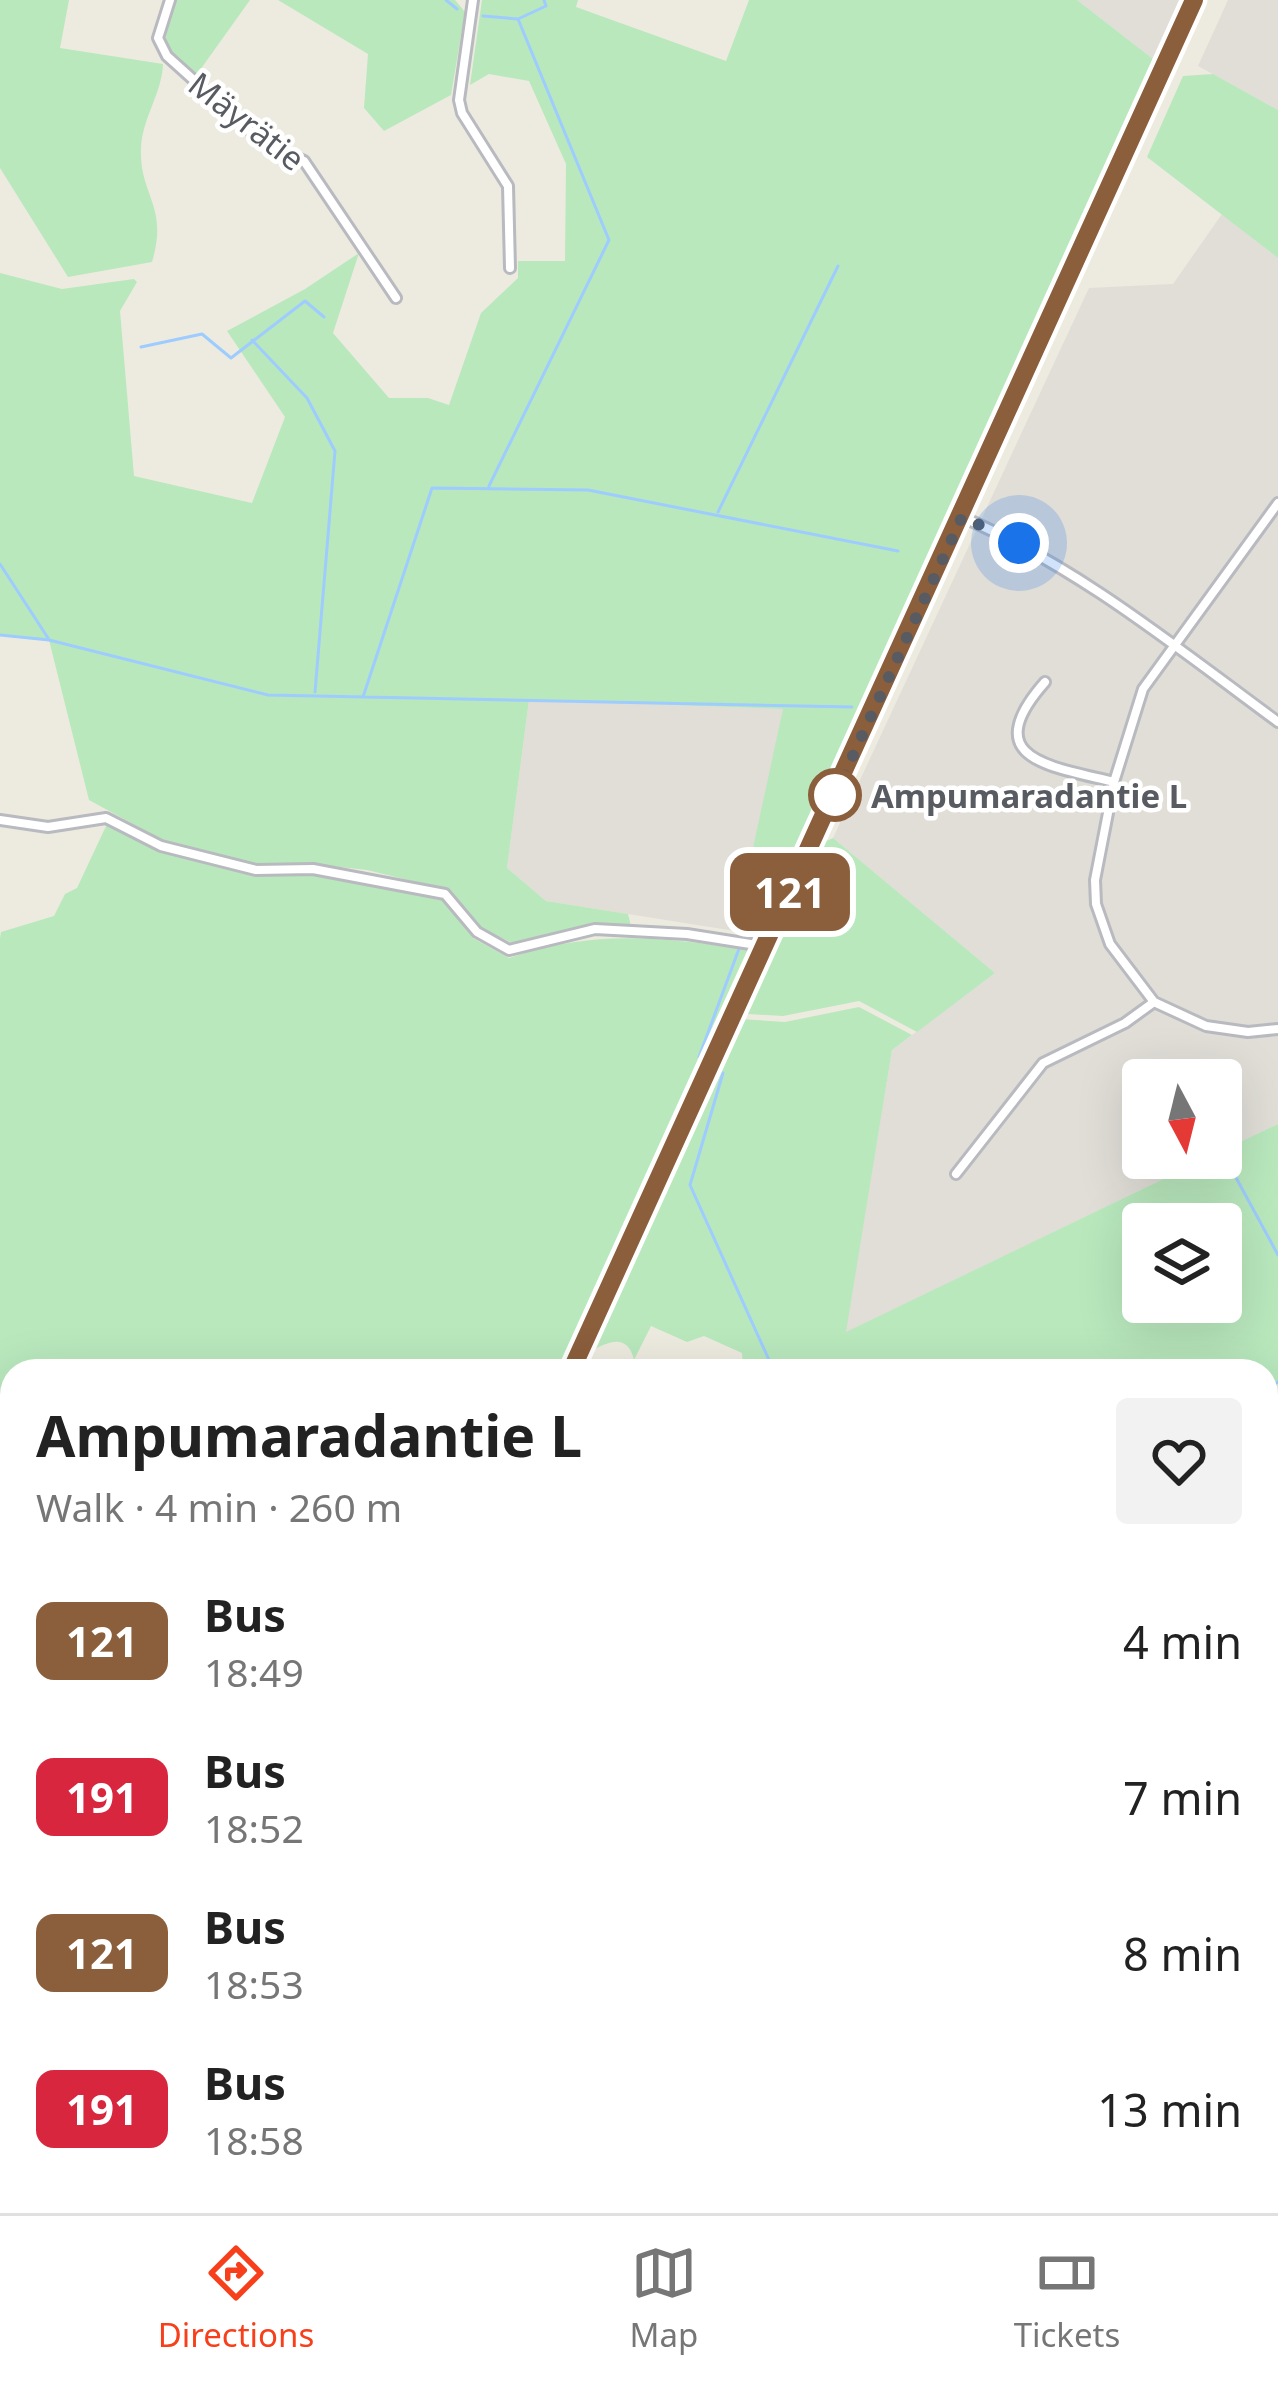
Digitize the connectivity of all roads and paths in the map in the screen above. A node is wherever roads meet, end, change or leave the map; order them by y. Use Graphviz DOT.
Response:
graph roads {
  1 [pos="170,0"];
  2 [pos="473,0"];
  3 [pos="1194,0"];
  4 [pos="510,268"];
  5 [pos="396,298"];
  6 [pos="1278,502"];
  7 [pos="962,517"];
  8 [pos="1173,645"];
  9 [pos="1045,682"];
  10 [pos="1278,722"];
  11 [pos="1114,782"];
  12 [pos="0,820"];
  13 [pos="765,946"];
  14 [pos="1154,1002"];
  15 [pos="1278,1029"];
  16 [pos="956,1174"];
  17 [pos="576,1359"];
  1 -- 5 [label="street, Mäyrätie"];
  2 -- 4 [label="street"];
  3 -- 7 [label="main road"];
  6 -- 8 [label="street"];
  7 -- 8 [label="street"];
  7 -- 13 [label="main road"];
  8 -- 10 [label="street"];
  8 -- 11 [label="street"];
  9 -- 11 [label="street"];
  11 -- 14 [label="street"];
  12 -- 13 [label="street"];
  13 -- 17 [label="main road"];
  14 -- 15 [label="street"];
  14 -- 16 [label="street"];
}
